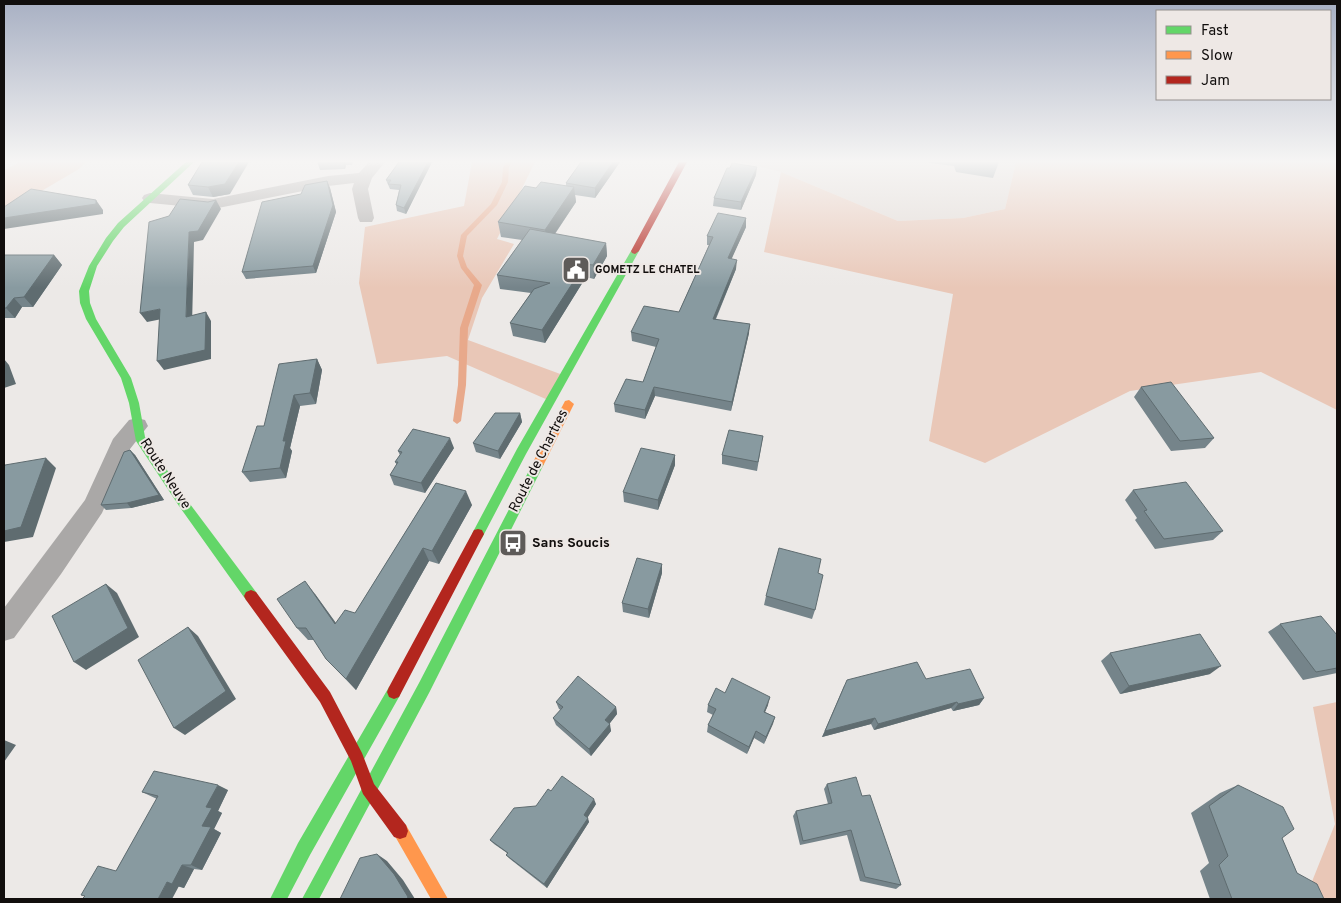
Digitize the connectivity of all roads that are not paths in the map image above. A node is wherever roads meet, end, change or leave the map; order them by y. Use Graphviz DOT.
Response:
graph roads {
  1 [pos="144,204"];
  2 [pos="363,204"];
  3 [pos="660,204"];
  4 [pos="366,218"];
  5 [pos="576,390"];
  6 [pos="137,426"];
  7 [pos="4,629"];
  8 [pos="357,758"];
  9 [pos="368,789"];
  10 [pos="278,899"];
  11 [pos="310,899"];
  12 [pos="440,899"];
  1 -- 6 [label="main road, Route Neuve"];
  2 -- 4 [label="street"];
  3 -- 8 [label="main road, Route de Chartres"];
  5 -- 9 [label="main road, Route de Chartres"];
  6 -- 7 [label="street"];
  6 -- 8 [label="main road, Route Neuve"];
  8 -- 9 [label="main road"];
  8 -- 10 [label="main road, Route de Chartres"];
  9 -- 11 [label="main road, Route de Chartres"];
  9 -- 12 [label="main road"];
}
